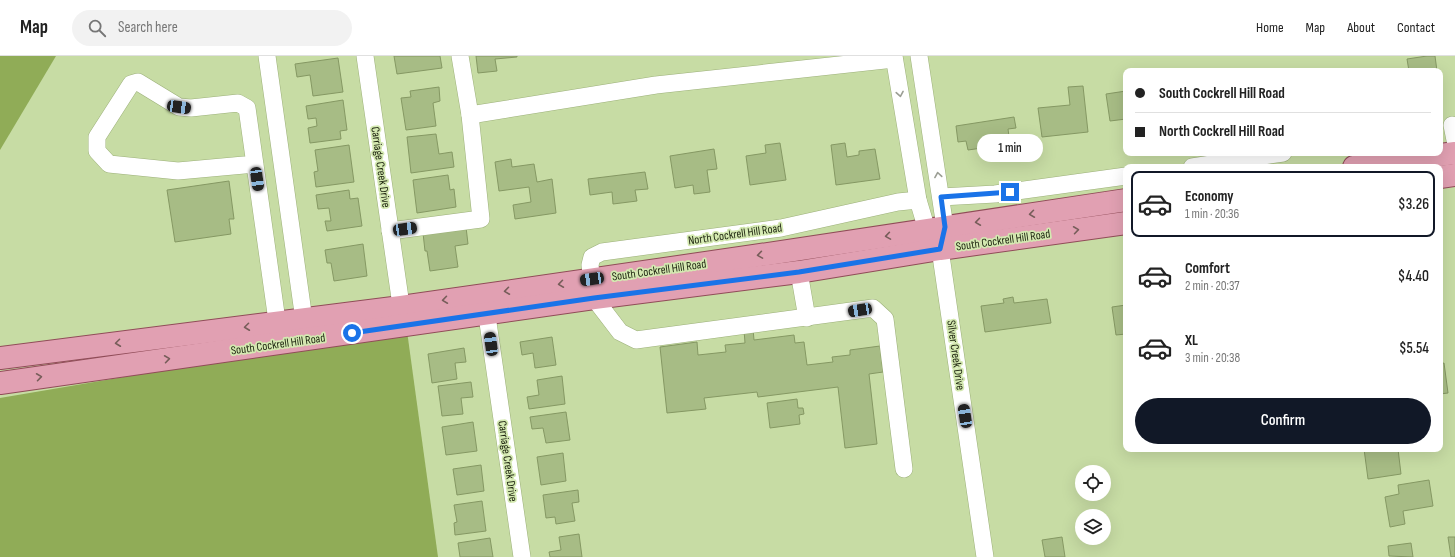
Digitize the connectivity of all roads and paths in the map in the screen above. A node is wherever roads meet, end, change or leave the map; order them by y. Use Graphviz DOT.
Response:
graph roads {
  1 [pos="267,56"];
  2 [pos="365,56"];
  3 [pos="460,56"];
  4 [pos="919,56"];
  5 [pos="894,57"];
  6 [pos="470,115"];
  7 [pos="1455,153"];
  8 [pos="1443,155"];
  9 [pos="1270,156"];
  10 [pos="1433,156"];
  11 [pos="255,164"];
  12 [pos="1234,164"];
  13 [pos="1376,164"];
  14 [pos="1455,175"];
  15 [pos="1123,176"];
  16 [pos="1443,177"];
  17 [pos="941,197"];
  18 [pos="918,200"];
  19 [pos="1123,200"];
  20 [pos="1123,223"];
  21 [pos="936,228"];
  22 [pos="390,231"];
  23 [pos="940,249"];
  24 [pos="799,272"];
  25 [pos="593,289"];
  26 [pos="485,304"];
  27 [pos="402,316"];
  28 [pos="807,318"];
  29 [pos="304,320"];
  30 [pos="279,333"];
  31 [pos="0,358"];
  32 [pos="0,383"];
  33 [pos="904,470"];
  34 [pos="522,557"];
  35 [pos="985,557"];
  1 -- 29 [label="street"];
  2 -- 22 [label="street, Carriage Creek Drive"];
  3 -- 6 [label="street"];
  17 -- 4 [label="street, Silver Creek Drive, one-way"];
  5 -- 6 [label="street"];
  5 -- 18 [label="street, Silver Creek Drive, one-way"];
  6 -- 22 [label="street"];
  7 -- 8 [label="main road"];
  9 -- 12 [label="street"];
  10 -- 13 [label="main road"];
  11 -- 11 [label="street"];
  11 -- 30 [label="street"];
  14 -- 16 [label="main road"];
  15 -- 17 [label="street"];
  17 -- 21 [label="street, Silver Creek Drive"];
  18 -- 21 [label="street, Silver Creek Drive"];
  18 -- 25 [label="street, North Cockrell Hill Road"];
  19 -- 21 [label="main road, South Cockrell Hill Road, one-way"];
  23 -- 20 [label="main road, South Cockrell Hill Road, one-way"];
  21 -- 23 [label="street, Silver Creek Drive"];
  21 -- 25 [label="main road, South Cockrell Hill Road, one-way"];
  22 -- 27 [label="street, Carriage Creek Drive"];
  23 -- 24 [label="main road, South Cockrell Hill Road"];
  23 -- 35 [label="street, Silver Creek Drive"];
  24 -- 25 [label="main road, South Cockrell Hill Road"];
  24 -- 28 [label="street"];
  25 -- 26 [label="main road, South Cockrell Hill Road"];
  25 -- 28 [label="street"];
  26 -- 27 [label="main road, South Cockrell Hill Road"];
  26 -- 34 [label="street, Carriage Creek Drive"];
  27 -- 29 [label="main road, South Cockrell Hill Road"];
  27 -- 30 [label="main road, South Cockrell Hill Road"];
  28 -- 33 [label="street"];
  29 -- 30 [label="main road, South Cockrell Hill Road"];
  30 -- 31 [label="main road, South Cockrell Hill Road, one-way"];
  32 -- 30 [label="main road, South Cockrell Hill Road, one-way"];
}
